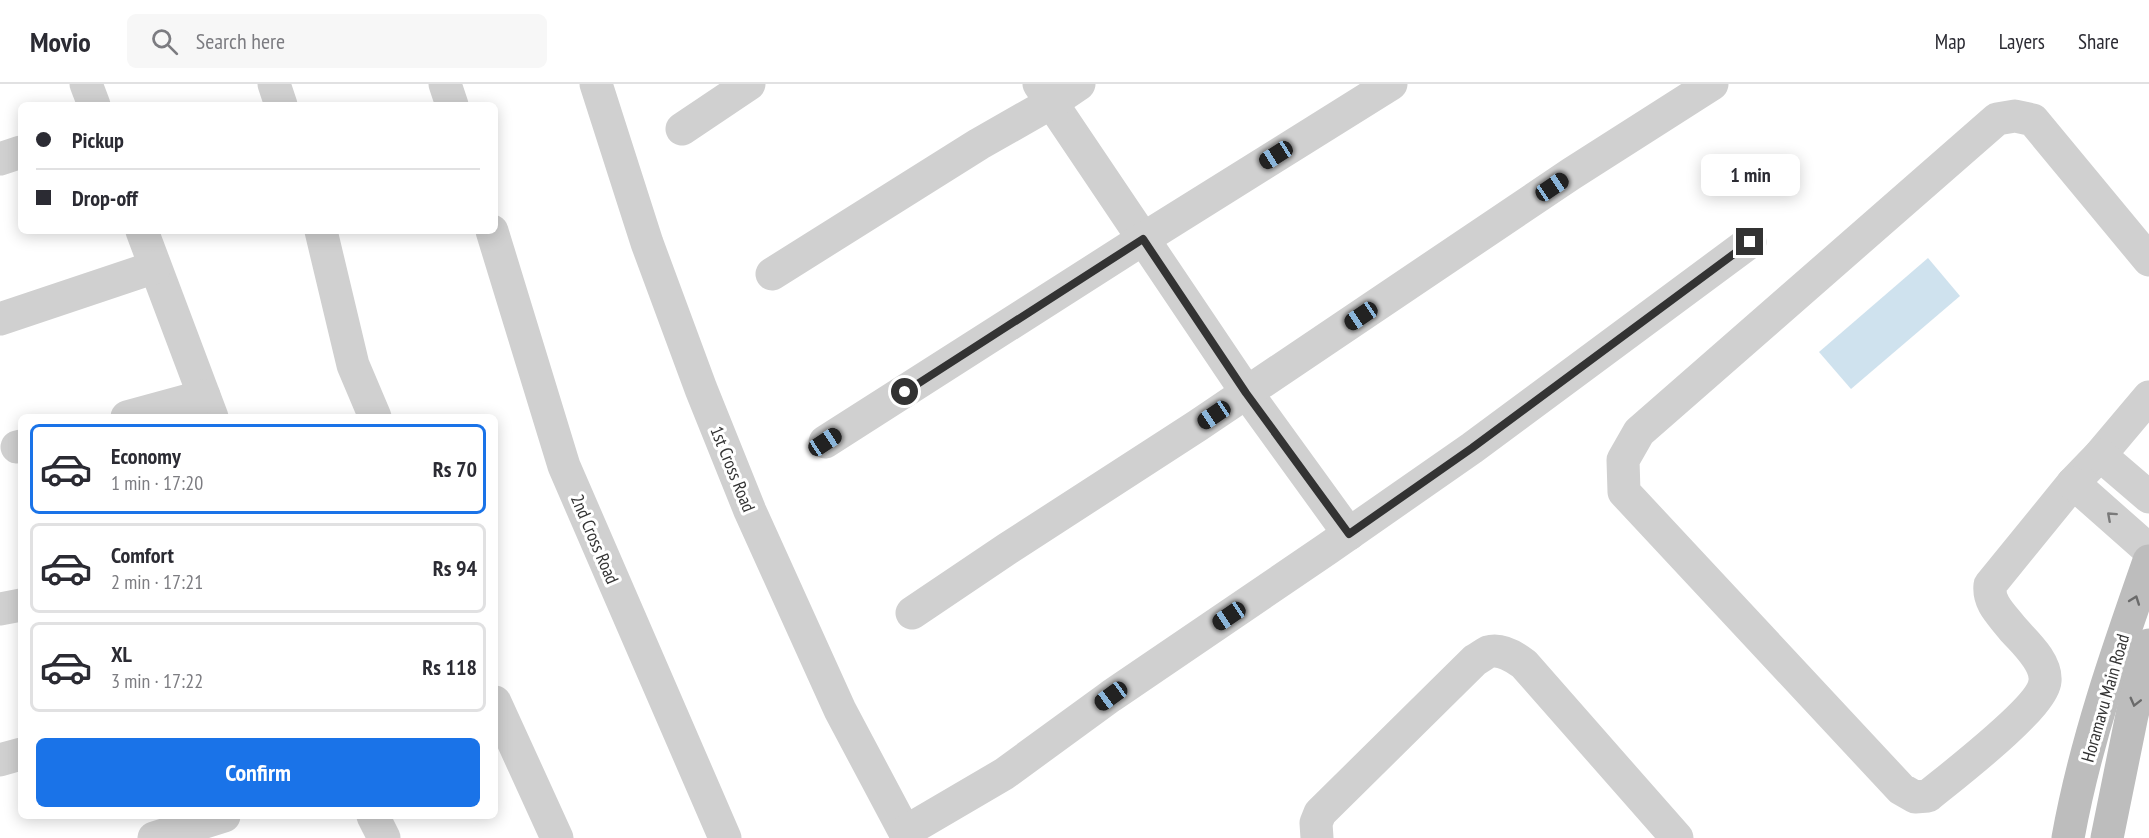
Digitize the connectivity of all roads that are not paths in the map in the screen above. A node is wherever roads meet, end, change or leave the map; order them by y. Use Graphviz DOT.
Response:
graph roads {
  1 [pos="86,84"];
  2 [pos="274,84"];
  3 [pos="445,84"];
  4 [pos="596,84"];
  5 [pos="749,84"];
  6 [pos="1079,84"];
  7 [pos="1391,84"];
  8 [pos="1712,84"];
  9 [pos="1045,93"];
  10 [pos="93,102"];
  11 [pos="280,102"];
  12 [pos="451,102"];
  13 [pos="681,129"];
  14 [pos="18,153"];
  15 [pos="0,159"];
  16 [pos="143,234"];
  17 [pos="322,234"];
  18 [pos="493,234"];
  19 [pos="1143,239"];
  20 [pos="1750,242"];
  21 [pos="2149,260"];
  22 [pos="155,267"];
  23 [pos="772,274"];
  24 [pos="0,319"];
  25 [pos="1246,393"];
  26 [pos="2149,397"];
  27 [pos="208,407"];
  28 [pos="151,414"];
  29 [pos="374,414"];
  30 [pos="825,442"];
  31 [pos="2100,455"];
  32 [pos="2073,483"];
  33 [pos="2149,497"];
  34 [pos="1349,534"];
  35 [pos="2149,550"];
  36 [pos="2149,561"];
  37 [pos="18,606"];
  38 [pos="0,609"];
  39 [pos="912,613"];
  40 [pos="2149,645"];
  41 [pos="498,709"];
  42 [pos="18,755"];
  43 [pos="0,760"];
  44 [pos="2076,800"];
  45 [pos="214,819"];
  46 [pos="374,819"];
  47 [pos="2113,833"];
  48 [pos="906,835"];
  49 [pos="154,838"];
  50 [pos="384,838"];
  51 [pos="557,838"];
  52 [pos="725,838"];
  53 [pos="1317,838"];
  54 [pos="1677,838"];
  55 [pos="2068,838"];
  1 -- 10 [label="street"];
  2 -- 11 [label="street"];
  3 -- 12 [label="street"];
  4 -- 48 [label="street, 1st Cross Road"];
  5 -- 13 [label="street"];
  6 -- 9 [label="street"];
  7 -- 19 [label="street"];
  8 -- 25 [label="street"];
  9 -- 19 [label="street"];
  9 -- 23 [label="street"];
  14 -- 15 [label="street"];
  16 -- 22 [label="street"];
  17 -- 29 [label="street"];
  18 -- 52 [label="street, 2nd Cross Road"];
  19 -- 25 [label="street"];
  19 -- 30 [label="street"];
  20 -- 34 [label="street"];
  21 -- 32 [label="street"];
  22 -- 24 [label="street"];
  22 -- 27 [label="street"];
  25 -- 34 [label="street"];
  25 -- 39 [label="street"];
  26 -- 31 [label="street"];
  27 -- 28 [label="street"];
  31 -- 32 [label="street"];
  31 -- 33 [label="street"];
  35 -- 32 [label="street, one-way"];
  34 -- 48 [label="street"];
  44 -- 36 [label="main road, Horamavu Main Road, one-way"];
  37 -- 38 [label="street"];
  40 -- 47 [label="main road, Horamavu Main Road, one-way"];
  41 -- 51 [label="street"];
  42 -- 43 [label="street"];
  44 -- 47 [label="street"];
  44 -- 55 [label="main road, Horamavu Main Road"];
  45 -- 49 [label="street"];
  46 -- 50 [label="street"];
  53 -- 54 [label="street"];
}
